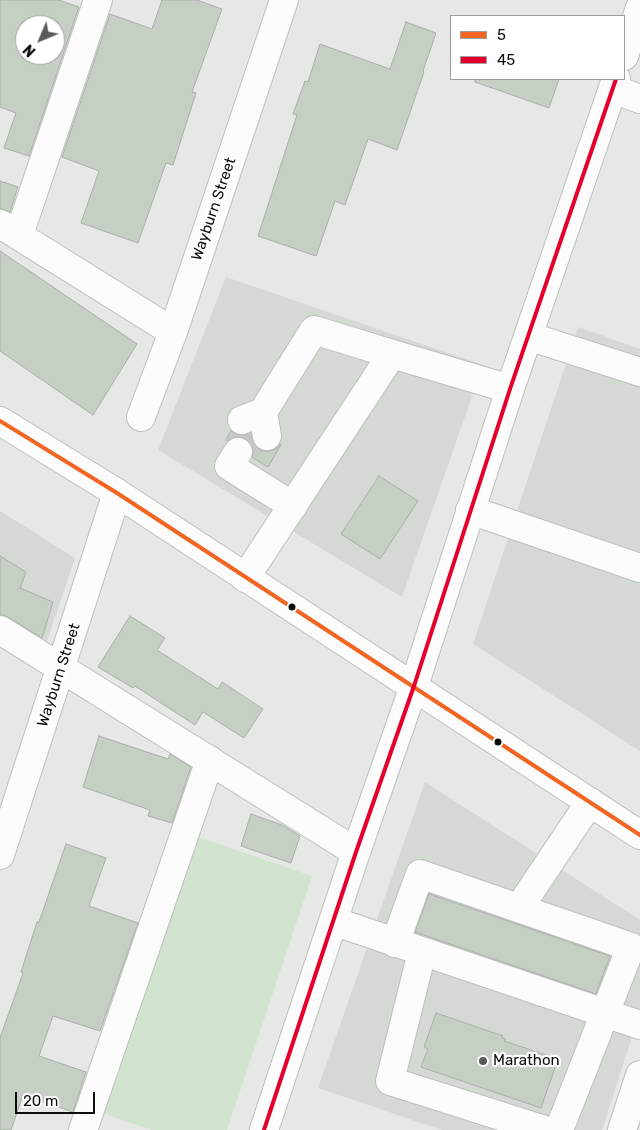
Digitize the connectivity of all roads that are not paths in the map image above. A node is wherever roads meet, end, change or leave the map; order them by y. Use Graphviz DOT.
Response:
graph roads {
  1 [pos="98,0"];
  2 [pos="284,0"];
  3 [pos="640,8"];
  4 [pos="625,53"];
  5 [pos="614,84"];
  6 [pos="640,98"];
  7 [pos="9,230"];
  8 [pos="173,332"];
  9 [pos="528,336"];
  10 [pos="392,354"];
  11 [pos="640,372"];
  12 [pos="510,389"];
  13 [pos="141,417"];
  14 [pos="0,422"];
  15 [pos="117,493"];
  16 [pos="293,506"];
  17 [pos="470,510"];
  18 [pos="640,568"];
  19 [pos="245,578"];
  20 [pos="0,630"];
  21 [pos="61,668"];
  22 [pos="414,686"];
  23 [pos="210,760"];
  24 [pos="590,802"];
  25 [pos="640,835"];
  26 [pos="356,852"];
  27 [pos="0,855"];
  28 [pos="519,908"];
  29 [pos="333,922"];
  30 [pos="395,943"];
  31 [pos="422,952"];
  32 [pos="605,1013"];
  33 [pos="640,1025"];
  34 [pos="637,1087"];
  35 [pos="83,1130"];
  36 [pos="264,1130"];
  37 [pos="545,1130"];
  38 [pos="559,1130"];
  39 [pos="622,1130"];
  1 -- 7 [label="street"];
  2 -- 8 [label="street, Wayburn Street"];
  3 -- 4 [label="street"];
  5 -- 6 [label="street"];
  5 -- 9 [label="street"];
  7 -- 8 [label="street"];
  8 -- 13 [label="street, Wayburn Street"];
  9 -- 11 [label="street"];
  9 -- 12 [label="street"];
  10 -- 12 [label="street"];
  10 -- 16 [label="street"];
  10 -- 16 [label="street"];
  12 -- 17 [label="street"];
  14 -- 15 [label="street"];
  15 -- 19 [label="street"];
  15 -- 21 [label="street, Wayburn Street"];
  16 -- 19 [label="street"];
  17 -- 18 [label="street"];
  17 -- 22 [label="street"];
  19 -- 22 [label="street"];
  20 -- 21 [label="street"];
  21 -- 23 [label="street"];
  21 -- 27 [label="street, Wayburn Street"];
  22 -- 24 [label="street"];
  22 -- 26 [label="street"];
  23 -- 26 [label="street"];
  23 -- 35 [label="street"];
  24 -- 25 [label="street"];
  24 -- 28 [label="street"];
  26 -- 29 [label="street"];
  28 -- 30 [label="street"];
  28 -- 32 [label="street"];
  29 -- 30 [label="street"];
  29 -- 36 [label="street"];
  30 -- 31 [label="street"];
  31 -- 32 [label="street"];
  31 -- 37 [label="street"];
  32 -- 33 [label="street"];
  32 -- 38 [label="street"];
  34 -- 39 [label="street"];
}
